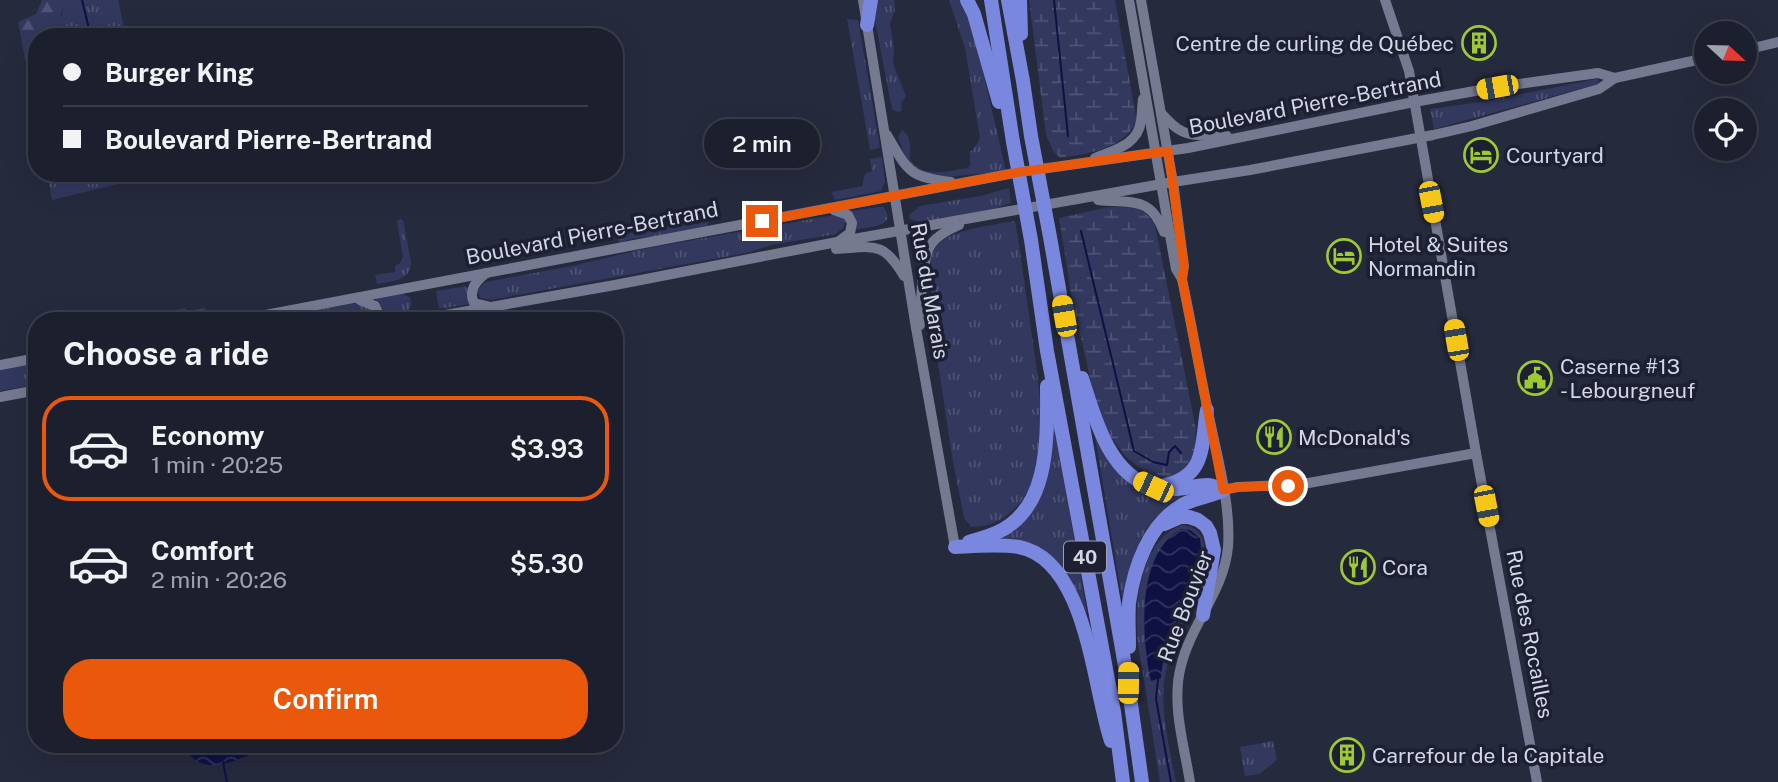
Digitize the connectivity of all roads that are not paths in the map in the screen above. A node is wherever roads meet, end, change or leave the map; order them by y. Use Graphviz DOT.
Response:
graph roads {
  1 [pos="863,0"];
  2 [pos="871,0"];
  3 [pos="967,0"];
  4 [pos="991,0"];
  5 [pos="1008,0"];
  6 [pos="1020,0"];
  7 [pos="1129,0"];
  8 [pos="1141,0"];
  9 [pos="1385,0"];
  10 [pos="867,25"];
  11 [pos="1778,43"];
  12 [pos="1757,47"];
  13 [pos="1694,61"];
  14 [pos="1615,78"];
  15 [pos="1023,81"];
  16 [pos="1144,89"];
  17 [pos="1414,102"];
  18 [pos="1161,112"];
  19 [pos="883,127"];
  20 [pos="1420,137"];
  21 [pos="1233,138"];
  22 [pos="1014,146"];
  23 [pos="1168,151"];
  24 [pos="1156,152"];
  25 [pos="1081,163"];
  26 [pos="1173,182"];
  27 [pos="964,183"];
  28 [pos="1160,185"];
  29 [pos="894,196"];
  30 [pos="1086,198"];
  31 [pos="828,209"];
  32 [pos="974,218"];
  33 [pos="900,231"];
  34 [pos="837,242"];
  35 [pos="791,251"];
  36 [pos="1174,258"];
  37 [pos="486,273"];
  38 [pos="1182,279"];
  39 [pos="909,283"];
  40 [pos="353,299"];
  41 [pos="491,307"];
  42 [pos="282,312"];
  43 [pos="377,312"];
  44 [pos="463,312"];
  45 [pos="1064,316"];
  46 [pos="919,341"];
  47 [pos="1047,351"];
  48 [pos="28,360"];
  49 [pos="0,365"];
  50 [pos="28,392"];
  51 [pos="0,397"];
  52 [pos="1208,410"];
  53 [pos="1476,453"];
  54 [pos="1153,487"];
  55 [pos="1223,490"];
  56 [pos="1159,525"];
  57 [pos="955,547"];
  58 [pos="1203,615"];
  59 [pos="1128,683"];
  60 [pos="1120,764"];
  61 [pos="1123,782"];
  62 [pos="1142,782"];
  63 [pos="1191,782"];
  64 [pos="1537,782"];
  1 -- 10 [label="main road, Rue du Marais"];
  2 -- 10 [label="highway"];
  3 -- 22 [label="highway"];
  4 -- 22 [label="highway, 40"];
  5 -- 15 [label="highway, 40"];
  6 -- 15 [label="highway"];
  7 -- 16 [label="main road, Rue Bouvier"];
  8 -- 18 [label="main road, Rue Bouvier"];
  9 -- 17 [label="main road, Rue des Rocailles"];
  10 -- 19 [label="main road, Rue du Marais"];
  11 -- 12 [label="main road"];
  13 -- 14 [label="main road, Boulevard Pierre-Bertrand"];
  14 -- 17 [label="main road, Boulevard Pierre-Bertrand"];
  14 -- 20 [label="main road, Boulevard Pierre-Bertrand"];
  15 -- 45 [label="highway, 40"];
  16 -- 24 [label="main road, Rue Bouvier"];
  16 -- 25 [label="main road"];
  17 -- 20 [label="main road, Rue des Rocailles"];
  17 -- 21 [label="main road, Boulevard Pierre-Bertrand"];
  18 -- 21 [label="main road"];
  18 -- 23 [label="main road, Rue Bouvier"];
  19 -- 27 [label="main road"];
  19 -- 29 [label="main road, Rue du Marais"];
  20 -- 26 [label="main road, Boulevard Pierre-Bertrand"];
  20 -- 53 [label="main road, Rue des Rocailles"];
  21 -- 23 [label="main road, Boulevard Pierre-Bertrand"];
  22 -- 47 [label="highway, 40"];
  23 -- 24 [label="main road, Boulevard Pierre-Bertrand"];
  23 -- 26 [label="main road, Rue Bouvier"];
  24 -- 25 [label="main road, Boulevard Pierre-Bertrand"];
  24 -- 28 [label="main road, Rue Bouvier"];
  25 -- 27 [label="main road, Boulevard Pierre-Bertrand"];
  26 -- 28 [label="main road, Boulevard Pierre-Bertrand"];
  26 -- 38 [label="main road, Rue Bouvier"];
  27 -- 29 [label="main road, Boulevard Pierre-Bertrand"];
  28 -- 30 [label="main road, Boulevard Pierre-Bertrand"];
  28 -- 36 [label="main road, Rue Bouvier"];
  29 -- 31 [label="main road, Boulevard Pierre-Bertrand"];
  29 -- 33 [label="main road, Rue du Marais"];
  30 -- 32 [label="main road, Boulevard Pierre-Bertrand"];
  30 -- 36 [label="main road"];
  31 -- 34 [label="main road"];
  31 -- 37 [label="main road, Boulevard Pierre-Bertrand"];
  32 -- 33 [label="main road, Boulevard Pierre-Bertrand"];
  32 -- 46 [label="main road"];
  33 -- 34 [label="main road, Boulevard Pierre-Bertrand"];
  33 -- 39 [label="main road, Rue du Marais"];
  34 -- 35 [label="main road, Boulevard Pierre-Bertrand"];
  35 -- 39 [label="main road"];
  35 -- 41 [label="main road, Boulevard Pierre-Bertrand"];
  36 -- 38 [label="main road, Rue Bouvier"];
  37 -- 40 [label="main road, Boulevard Pierre-Bertrand"];
  37 -- 41 [label="main road"];
  38 -- 52 [label="main road, Rue Bouvier"];
  39 -- 46 [label="main road, Rue du Marais"];
  40 -- 42 [label="main road, Boulevard Pierre-Bertrand"];
  40 -- 43 [label="main road"];
  41 -- 44 [label="main road, Boulevard Pierre-Bertrand"];
  45 -- 54 [label="highway"];
  45 -- 59 [label="highway, 40"];
  46 -- 57 [label="main road, Rue du Marais"];
  47 -- 57 [label="highway"];
  47 -- 60 [label="highway, 40"];
  48 -- 49 [label="main road"];
  50 -- 51 [label="main road"];
  52 -- 54 [label="highway"];
  52 -- 55 [label="main road, Rue Bouvier"];
  53 -- 55 [label="main road"];
  53 -- 64 [label="main road, Rue des Rocailles"];
  54 -- 55 [label="highway"];
  55 -- 56 [label="highway"];
  55 -- 58 [label="main road, Rue Bouvier"];
  56 -- 58 [label="highway"];
  56 -- 59 [label="highway"];
  57 -- 60 [label="highway"];
  58 -- 63 [label="main road, Rue Bouvier"];
  59 -- 62 [label="highway, 40"];
  60 -- 61 [label="highway, 40"];
}
